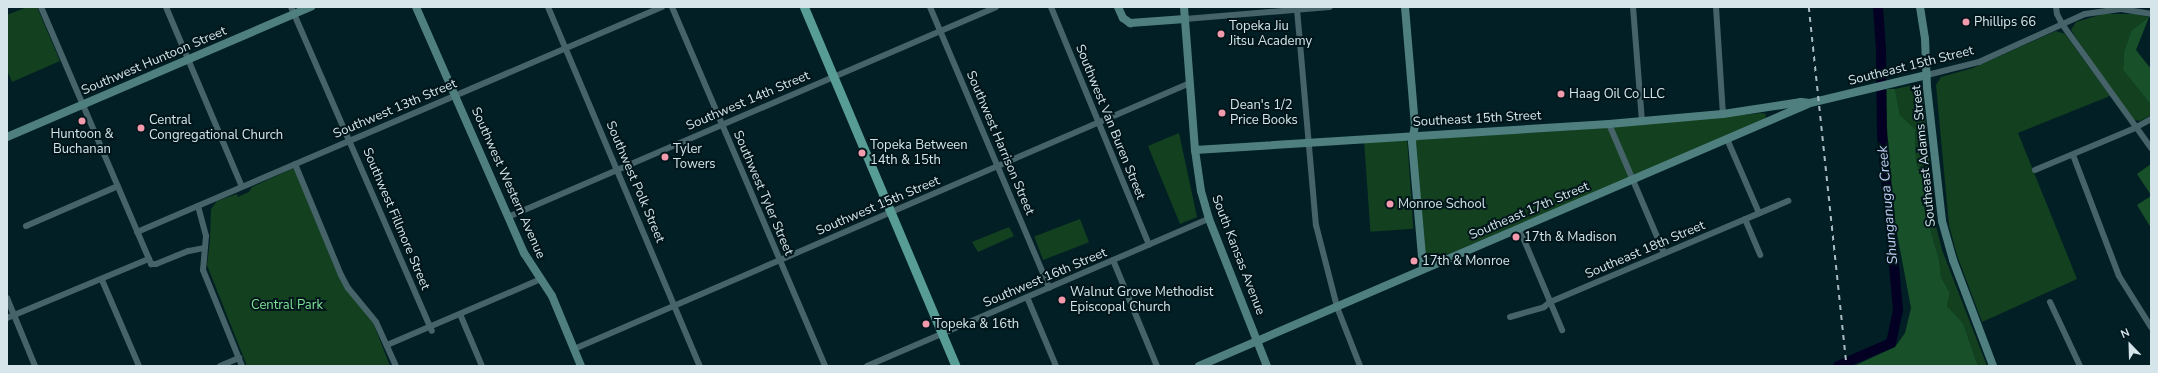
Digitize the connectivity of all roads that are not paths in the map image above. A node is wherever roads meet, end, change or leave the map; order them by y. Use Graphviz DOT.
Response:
graph roads {
  1 [pos="42,7"];
  2 [pos="166,7"];
  3 [pos="310,7"];
  4 [pos="416,7"];
  5 [pos="548,7"];
  6 [pos="662,7"];
  7 [pos="672,7"];
  8 [pos="804,7"];
  9 [pos="930,7"];
  10 [pos="996,7"];
  11 [pos="1051,7"];
  12 [pos="1118,7"];
  13 [pos="1184,7"];
  14 [pos="1330,7"];
  15 [pos="1405,7"];
  16 [pos="1633,7"];
  17 [pos="1716,7"];
  18 [pos="1920,7"];
  19 [pos="2056,7"];
  20 [pos="2149,7"];
  21 [pos="293,10"];
  22 [pos="1297,10"];
  23 [pos="2151,12"];
  24 [pos="1185,19"];
  25 [pos="2062,24"];
  26 [pos="940,31"];
  27 [pos="566,48"];
  28 [pos="188,60"];
  29 [pos="1927,75"];
  30 [pos="834,77"];
  31 [pos="1190,83"];
  32 [pos="455,96"];
  33 [pos="1810,103"];
  34 [pos="84,105"];
  35 [pos="1759,109"];
  36 [pos="1723,114"];
  37 [pos="1774,119"];
  38 [pos="2151,119"];
  39 [pos="1642,121"];
  40 [pos="1099,123"];
  41 [pos="1609,124"];
  42 [pos="722,125"];
  43 [pos="2136,127"];
  44 [pos="1414,134"];
  45 [pos="7,137"];
  46 [pos="1727,139"];
  47 [pos="350,141"];
  48 [pos="1307,141"];
  49 [pos="2151,148"];
  50 [pos="1195,150"];
  51 [pos="2073,155"];
  52 [pos="295,164"];
  53 [pos="998,167"];
  54 [pos="617,170"];
  55 [pos="2035,170"];
  56 [pos="1632,180"];
  57 [pos="118,186"];
  58 [pos="242,187"];
  59 [pos="1788,201"];
  60 [pos="198,206"];
  61 [pos="891,213"];
  62 [pos="1759,213"];
  63 [pos="508,217"];
  64 [pos="1209,219"];
  65 [pos="1745,219"];
  66 [pos="26,226"];
  67 [pos="1519,228"];
  68 [pos="137,232"];
  69 [pos="1149,245"];
  70 [pos="204,248"];
  71 [pos="1664,254"];
  72 [pos="1760,255"];
  73 [pos="780,260"];
  74 [pos="1113,260"];
  75 [pos="150,262"];
  76 [pos="1423,269"];
  77 [pos="541,279"];
  78 [pos="102,280"];
  79 [pos="1049,288"];
  80 [pos="1027,297"];
  81 [pos="7,298"];
  82 [pos="1550,302"];
  83 [pos="2050,302"];
  84 [pos="675,306"];
  85 [pos="1337,307"];
  86 [pos="460,314"];
  87 [pos="14,315"];
  88 [pos="1510,317"];
  89 [pos="7,318"];
  90 [pos="2151,328"];
  91 [pos="431,329"];
  92 [pos="1562,330"];
  93 [pos="942,334"];
  94 [pos="1258,341"];
  95 [pos="387,345"];
  96 [pos="574,349"];
  97 [pos="239,358"];
  98 [pos="35,366"];
  99 [pos="139,366"];
  100 [pos="220,366"];
  101 [pos="242,366"];
  102 [pos="396,366"];
  103 [pos="482,366"];
  104 [pos="581,366"];
  105 [pos="700,366"];
  106 [pos="825,366"];
  107 [pos="867,366"];
  108 [pos="956,366"];
  109 [pos="1056,366"];
  110 [pos="1157,366"];
  111 [pos="1199,366"];
  112 [pos="1267,366"];
  113 [pos="1360,366"];
  114 [pos="1993,366"];
  115 [pos="2080,366"];
  1 -- 34 [label="street"];
  2 -- 28 [label="street"];
  3 -- 21 [label="street, Southwest Huntoon Street"];
  4 -- 32 [label="street, Southwest Western Avenue"];
  5 -- 27 [label="street, Southwest Polk Street"];
  6 -- 27 [label="street, Southwest 13th Street"];
  7 -- 42 [label="street, Southwest Tyler Street"];
  8 -- 30 [label="main road"];
  9 -- 26 [label="street, Southwest Harrison Street"];
  10 -- 26 [label="street, Southwest 14th Street"];
  11 -- 40 [label="street, Southwest Van Buren Street"];
  12 -- 24 [label="street"];
  13 -- 24 [label="street, South Kansas Avenue"];
  14 -- 22 [label="street"];
  15 -- 44 [label="street"];
  16 -- 39 [label="street"];
  17 -- 36 [label="street"];
  18 -- 29 [label="street, Southeast Adams Street"];
  19 -- 25 [label="street"];
  20 -- 23 [label="street"];
  21 -- 28 [label="street, Southwest Huntoon Street"];
  21 -- 47 [label="street, Southwest Fillmore Street"];
  22 -- 24 [label="street"];
  22 -- 48 [label="street"];
  23 -- 25 [label="street, Southeast 15th Street"];
  24 -- 31 [label="street, South Kansas Avenue"];
  25 -- 29 [label="street, Southeast 15th Street"];
  25 -- 43 [label="street"];
  26 -- 30 [label="street, Southwest 14th Street"];
  26 -- 53 [label="street, Southwest Harrison Street"];
  27 -- 32 [label="street, Southwest 13th Street"];
  27 -- 54 [label="street, Southwest Polk Street"];
  28 -- 34 [label="street, Southwest Huntoon Street"];
  28 -- 58 [label="street"];
  29 -- 33 [label="street, Southeast 15th Street"];
  29 -- 114 [label="street, Southeast Adams Street"];
  30 -- 42 [label="street, Southwest 14th Street"];
  30 -- 61 [label="main road"];
  31 -- 40 [label="street, Southwest 15th Street"];
  31 -- 50 [label="street, South Kansas Avenue"];
  32 -- 47 [label="street, Southwest 13th Street"];
  32 -- 63 [label="street, Southwest Western Avenue"];
  33 -- 35 [label="street, Southeast 15th Street"];
  33 -- 37 [label="street, Southeast 17th Street"];
  34 -- 45 [label="street, Southwest Huntoon Street"];
  34 -- 57 [label="street"];
  35 -- 36 [label="street, Southeast 15th Street"];
  35 -- 37 [label="street"];
  36 -- 39 [label="street, Southeast 15th Street"];
  37 -- 46 [label="street, Southeast 17th Street"];
  38 -- 43 [label="street"];
  39 -- 41 [label="street, Southeast 15th Street"];
  40 -- 53 [label="street, Southwest 15th Street"];
  40 -- 69 [label="street, Southwest Van Buren Street"];
  41 -- 44 [label="street, Southeast 15th Street"];
  41 -- 56 [label="street"];
  42 -- 54 [label="street, Southwest 14th Street"];
  42 -- 73 [label="street, Southwest Tyler Street"];
  43 -- 49 [label="street"];
  43 -- 51 [label="street"];
  44 -- 48 [label="street, Southeast 15th Street"];
  44 -- 76 [label="street"];
  46 -- 56 [label="street, Southeast 17th Street"];
  46 -- 62 [label="street"];
  47 -- 52 [label="street, Southwest 13th Street"];
  47 -- 91 [label="street, Southwest Fillmore Street"];
  48 -- 50 [label="street, Southeast 15th Street"];
  48 -- 85 [label="street"];
  50 -- 64 [label="street, South Kansas Avenue"];
  51 -- 55 [label="street"];
  51 -- 90 [label="street"];
  52 -- 58 [label="street, Southwest 13th Street"];
  52 -- 95 [label="street"];
  53 -- 61 [label="street, Southwest 15th Street"];
  53 -- 79 [label="street, Southwest Harrison Street"];
  54 -- 63 [label="street, Southwest 14th Street"];
  54 -- 84 [label="street, Southwest Polk Street"];
  56 -- 67 [label="street, Southeast 17th Street"];
  56 -- 71 [label="street"];
  57 -- 66 [label="street"];
  57 -- 68 [label="street"];
  58 -- 60 [label="street, Southwest 13th Street"];
  59 -- 62 [label="street, Southeast 18th Street"];
  60 -- 68 [label="street, Southwest 13th Street"];
  60 -- 70 [label="street"];
  61 -- 73 [label="street, Southwest 15th Street"];
  61 -- 93 [label="main road"];
  62 -- 65 [label="street, Southeast 18th Street"];
  63 -- 77 [label="street, Southwest Western Avenue"];
  64 -- 69 [label="street, Southwest 16th Street"];
  64 -- 94 [label="street, South Kansas Avenue"];
  65 -- 71 [label="street, Southeast 18th Street"];
  65 -- 72 [label="street"];
  67 -- 76 [label="street, Southeast 17th Street"];
  67 -- 82 [label="street"];
  68 -- 75 [label="street"];
  69 -- 74 [label="street, Southwest 16th Street"];
  70 -- 75 [label="street"];
  70 -- 97 [label="street"];
  71 -- 82 [label="street, Southeast 18th Street"];
  73 -- 84 [label="street, Southwest 15th Street"];
  73 -- 106 [label="street, Southwest Tyler Street"];
  74 -- 79 [label="street, Southwest 16th Street"];
  74 -- 110 [label="street"];
  75 -- 78 [label="street"];
  76 -- 85 [label="street, Southeast 17th Street"];
  77 -- 86 [label="street"];
  77 -- 96 [label="street, Southwest Western Avenue"];
  78 -- 87 [label="street"];
  78 -- 99 [label="street"];
  79 -- 80 [label="street, Southwest 16th Street"];
  80 -- 93 [label="street, Southwest 16th Street"];
  80 -- 109 [label="street"];
  81 -- 87 [label="street"];
  82 -- 88 [label="street, Southeast 18th Street"];
  82 -- 92 [label="street"];
  83 -- 115 [label="street"];
  84 -- 96 [label="street, Southwest 15th Street"];
  84 -- 105 [label="street, Southwest Polk Street"];
  85 -- 94 [label="street, Southeast 17th Street"];
  85 -- 113 [label="street"];
  86 -- 91 [label="street"];
  86 -- 103 [label="street"];
  87 -- 89 [label="street"];
  87 -- 98 [label="street"];
  91 -- 95 [label="street"];
  93 -- 107 [label="street, Southwest 16th Street"];
  93 -- 108 [label="main road"];
  94 -- 111 [label="street, Southeast 17th Street"];
  94 -- 112 [label="street, South Kansas Avenue"];
  95 -- 102 [label="street"];
  96 -- 104 [label="street, Southwest Western Avenue"];
  97 -- 100 [label="street"];
  97 -- 101 [label="street"];
}
